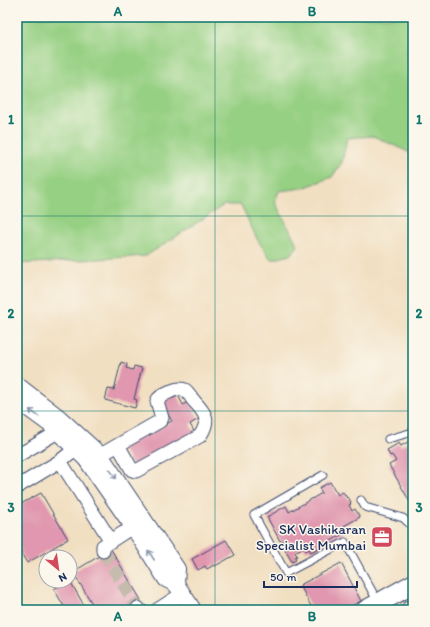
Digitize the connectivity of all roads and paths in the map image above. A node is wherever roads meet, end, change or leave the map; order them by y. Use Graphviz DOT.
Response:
graph roads {
  1 [pos="17,385"];
  2 [pos="17,400"];
  3 [pos="56,430"];
  4 [pos="413,432"];
  5 [pos="388,439"];
  6 [pos="80,445"];
  7 [pos="118,445"];
  8 [pos="17,456"];
  9 [pos="94,459"];
  10 [pos="60,461"];
  11 [pos="323,475"];
  12 [pos="17,487"];
  13 [pos="361,500"];
  14 [pos="140,525"];
  15 [pos="413,528"];
  16 [pos="413,584"];
  17 [pos="179,589"];
  18 [pos="372,607"];
  19 [pos="159,609"];
  20 [pos="193,610"];
  1 -- 6 [label="street"];
  3 -- 2 [label="street, one-way"];
  3 -- 6 [label="street"];
  3 -- 8 [label="street"];
  4 -- 5 [label="lane"];
  6 -- 9 [label="street"];
  6 -- 10 [label="street"];
  7 -- 7 [label="street"];
  7 -- 9 [label="street"];
  9 -- 14 [label="street"];
  10 -- 12 [label="street"];
  10 -- 14 [label="street"];
  11 -- 18 [label="lane"];
  13 -- 15 [label="lane"];
  14 -- 17 [label="street"];
  16 -- 18 [label="main road"];
  17 -- 19 [label="street"];
  17 -- 20 [label="street"];
}
